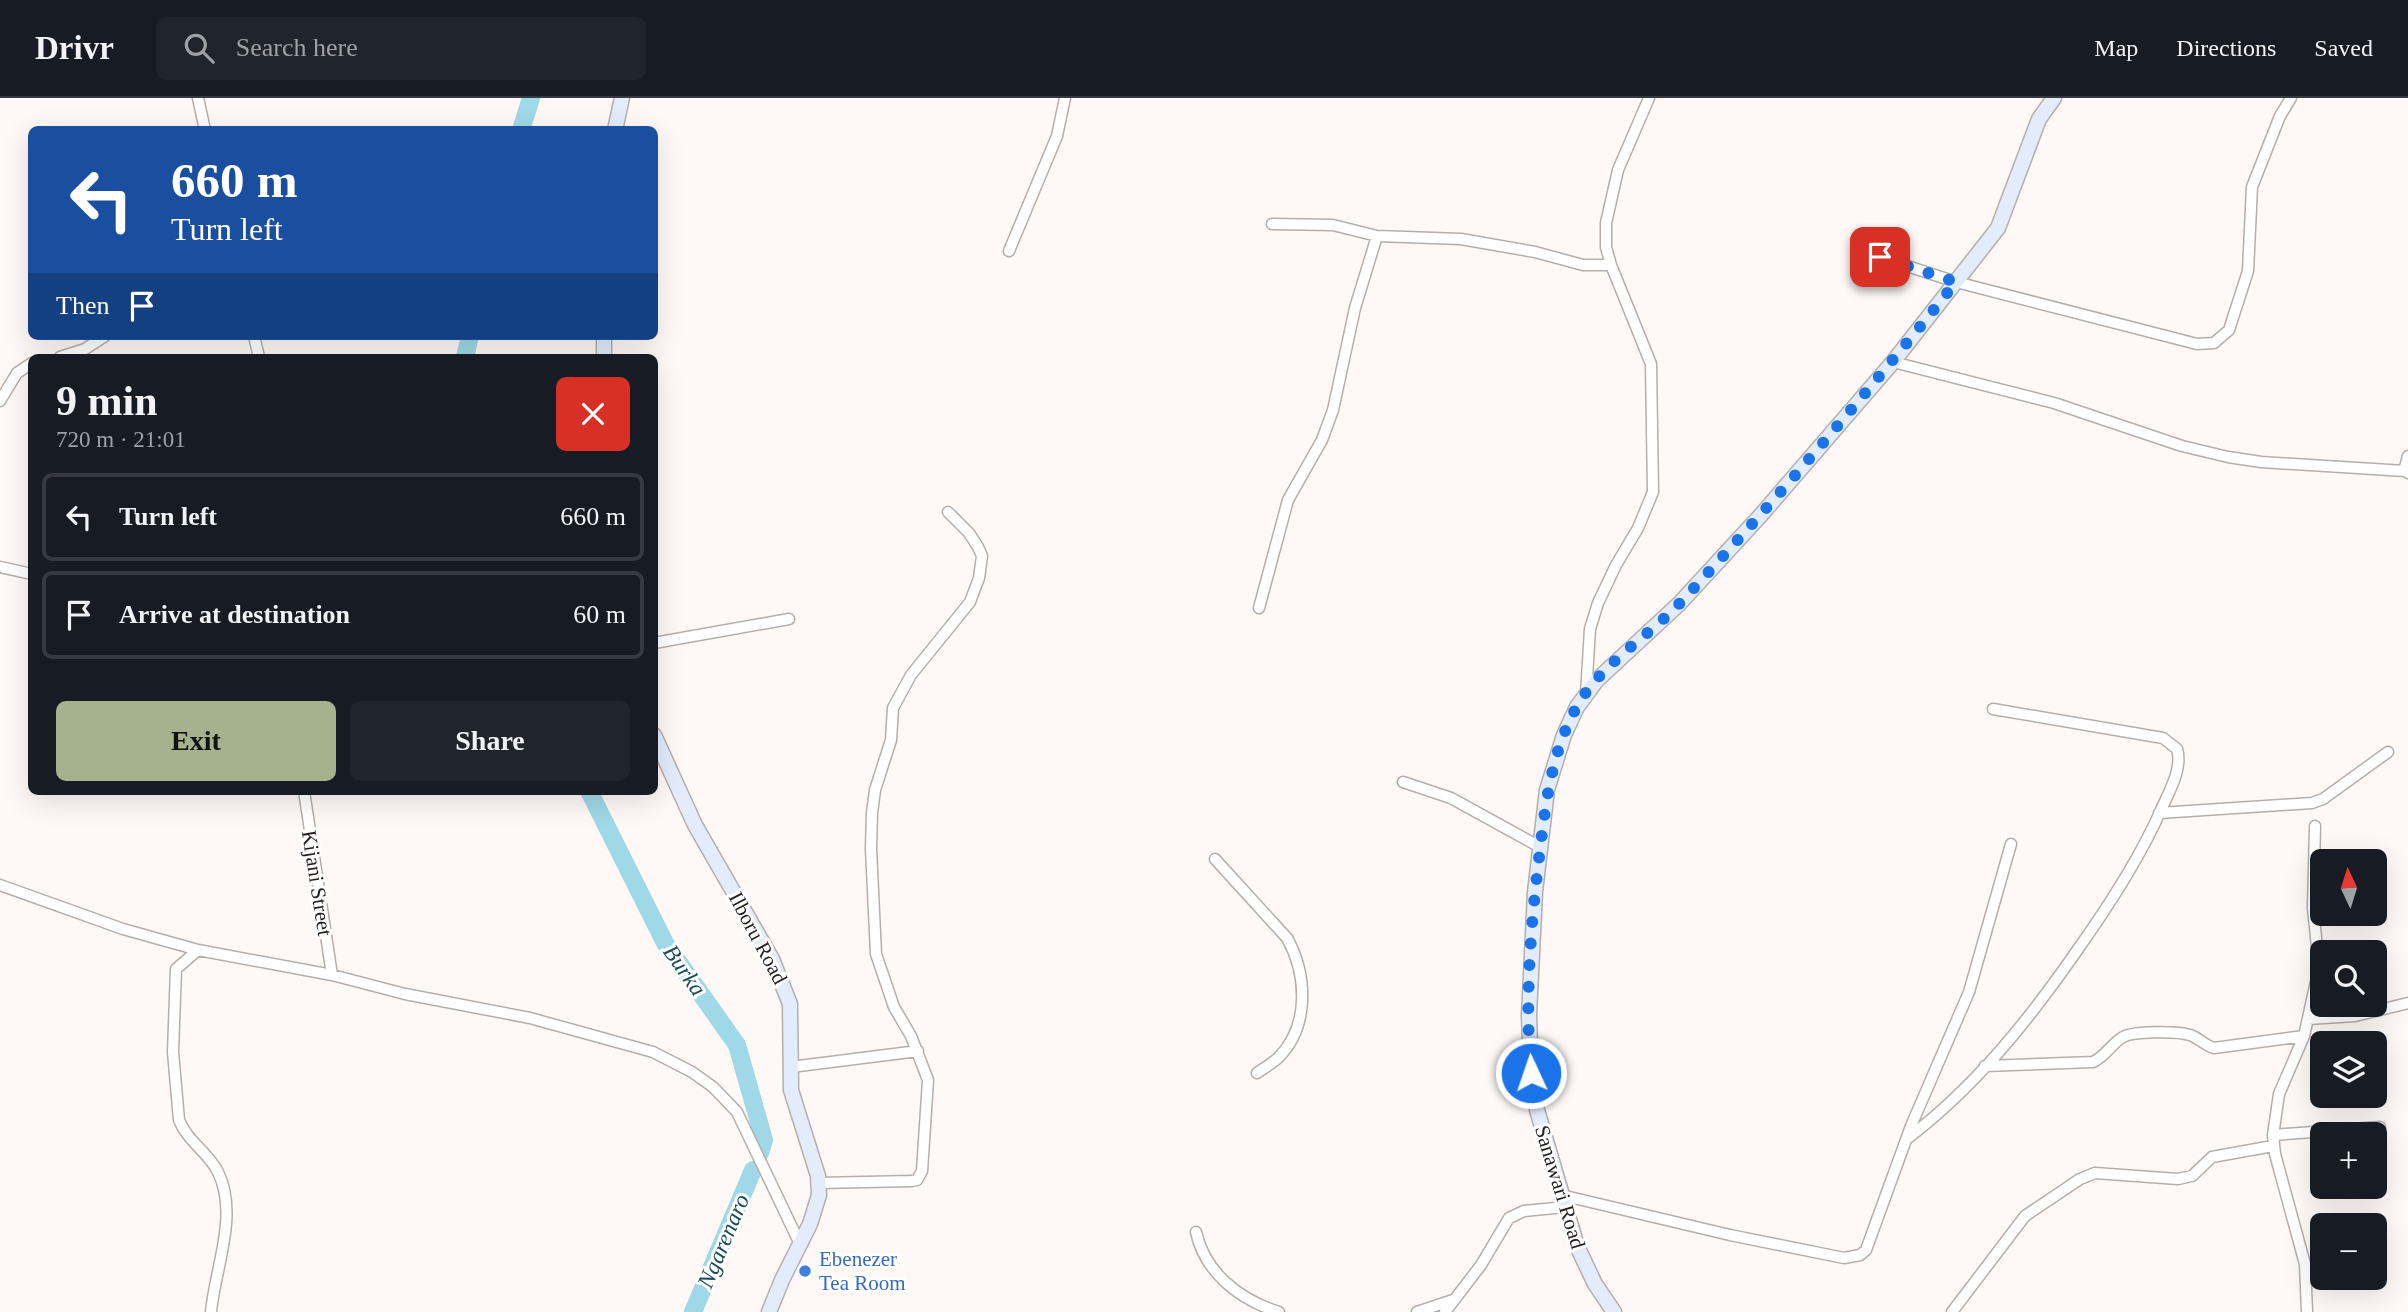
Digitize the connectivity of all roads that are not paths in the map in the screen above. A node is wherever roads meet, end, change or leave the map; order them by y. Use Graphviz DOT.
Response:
graph roads {
  1 [pos="198,98"];
  2 [pos="622,98"];
  3 [pos="1065,98"];
  4 [pos="1649,98"];
  5 [pos="2054,98"];
  6 [pos="2291,98"];
  7 [pos="204,126"];
  8 [pos="616,126"];
  9 [pos="1272,224"];
  10 [pos="1377,236"];
  11 [pos="1009,251"];
  12 [pos="1880,257"];
  13 [pos="1611,265"];
  14 [pos="1956,282"];
  15 [pos="99,340"];
  16 [pos="69,354"];
  17 [pos="1892,362"];
  18 [pos="28,366"];
  19 [pos="0,401"];
  20 [pos="2408,456"];
  21 [pos="2406,472"];
  22 [pos="948,512"];
  23 [pos="0,567"];
  24 [pos="28,573"];
  25 [pos="1259,608"];
  26 [pos="789,619"];
  27 [pos="658,642"];
  28 [pos="1586,694"];
  29 [pos="1993,709"];
  30 [pos="658,744"];
  31 [pos="2388,752"];
  32 [pos="1403,782"];
  33 [pos="305,795"];
  34 [pos="2159,813"];
  35 [pos="2315,826"];
  36 [pos="2011,844"];
  37 [pos="1541,847"];
  38 [pos="1215,859"];
  39 [pos="0,885"];
  40 [pos="198,950"];
  41 [pos="332,975"];
  42 [pos="2408,1003"];
  43 [pos="2308,1019"];
  44 [pos="2304,1036"];
  45 [pos="918,1051"];
  46 [pos="1985,1066"];
  47 [pos="791,1067"];
  48 [pos="1257,1073"];
  49 [pos="2310,1136"];
  50 [pos="1908,1138"];
  51 [pos="2273,1141"];
  52 [pos="819,1183"];
  53 [pos="1563,1201"];
  54 [pos="1196,1232"];
  55 [pos="800,1244"];
  56 [pos="1456,1299"];
  57 [pos="211,1312"];
  58 [pos="769,1312"];
  59 [pos="1279,1312"];
  60 [pos="1416,1312"];
  61 [pos="1445,1312"];
  62 [pos="1614,1312"];
  63 [pos="1952,1312"];
  64 [pos="2307,1312"];
  1 -- 7 [label="street"];
  2 -- 8 [label="street"];
  3 -- 11 [label="street"];
  4 -- 13 [label="street"];
  5 -- 14 [label="street, Sanawari Road"];
  6 -- 14 [label="street"];
  9 -- 10 [label="street"];
  10 -- 13 [label="street"];
  10 -- 25 [label="street"];
  12 -- 14 [label="street"];
  13 -- 28 [label="street"];
  14 -- 17 [label="street, Sanawari Road"];
  15 -- 16 [label="street"];
  17 -- 21 [label="street"];
  17 -- 28 [label="street, Sanawari Road"];
  18 -- 19 [label="street"];
  20 -- 21 [label="street"];
  22 -- 45 [label="street"];
  23 -- 24 [label="street"];
  26 -- 27 [label="street"];
  28 -- 37 [label="street, Sanawari Road"];
  29 -- 34 [label="street"];
  30 -- 47 [label="street, Ilboru Road"];
  31 -- 34 [label="street"];
  32 -- 37 [label="street"];
  33 -- 41 [label="street, Kijani Street"];
  34 -- 46 [label="street"];
  35 -- 43 [label="street"];
  36 -- 50 [label="street"];
  37 -- 53 [label="street, Sanawari Road"];
  38 -- 48 [label="street"];
  39 -- 40 [label="street"];
  40 -- 41 [label="street"];
  40 -- 57 [label="street"];
  41 -- 55 [label="street"];
  42 -- 43 [label="street"];
  43 -- 44 [label="street"];
  44 -- 46 [label="street"];
  44 -- 51 [label="street"];
  45 -- 47 [label="street"];
  45 -- 52 [label="street"];
  46 -- 50 [label="street"];
  47 -- 52 [label="street, Ilboru Road"];
  49 -- 51 [label="street"];
  50 -- 53 [label="street"];
  51 -- 63 [label="street"];
  51 -- 64 [label="street"];
  52 -- 55 [label="street, Ilboru Road"];
  53 -- 56 [label="street"];
  53 -- 62 [label="street, Sanawari Road"];
  54 -- 59 [label="street"];
  55 -- 58 [label="street, Ilboru Road"];
  56 -- 60 [label="street"];
  56 -- 61 [label="street"];
}
